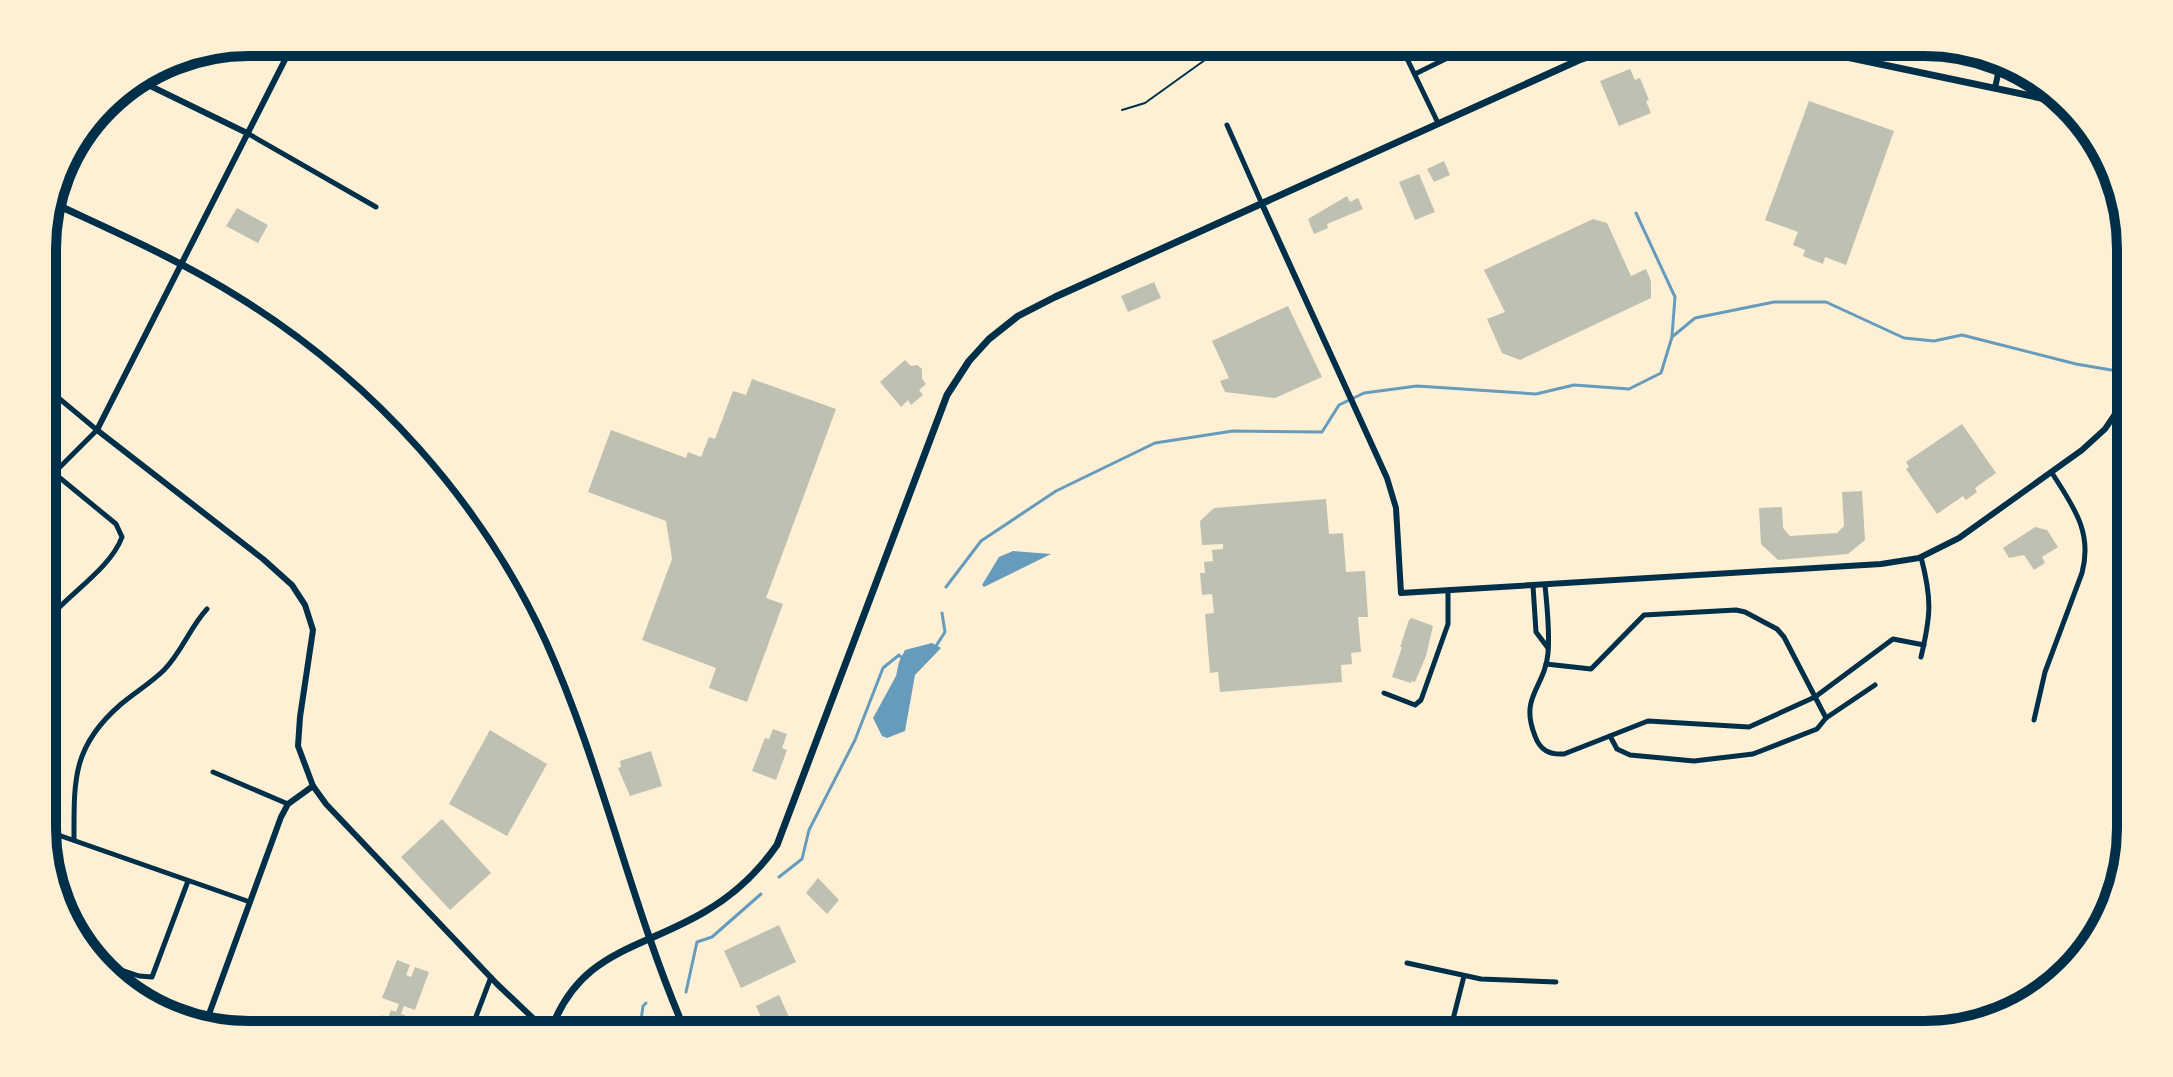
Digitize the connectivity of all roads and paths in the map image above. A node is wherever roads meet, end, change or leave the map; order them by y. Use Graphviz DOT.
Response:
graph roads {
  1 [pos="287,56"];
  2 [pos="1210,56"];
  3 [pos="1406,56"];
  4 [pos="1452,56"];
  5 [pos="1591,56"];
  6 [pos="1842,56"];
  7 [pos="1999,71"];
  8 [pos="1415,74"];
  9 [pos="148,85"];
  10 [pos="1995,88"];
  11 [pos="2044,98"];
  12 [pos="1122,110"];
  13 [pos="1438,123"];
  14 [pos="1227,125"];
  15 [pos="247,133"];
  16 [pos="1262,204"];
  17 [pos="61,207"];
  18 [pos="376,207"];
  19 [pos="182,264"];
  20 [pos="56,396"];
  21 [pos="2117,412"];
  22 [pos="97,430"];
  23 [pos="56,472"];
  24 [pos="2052,473"];
  25 [pos="56,474"];
  26 [pos="1921,557"];
  27 [pos="1545,585"];
  28 [pos="1533,586"];
  29 [pos="1448,590"];
  30 [pos="207,609"];
  31 [pos="56,612"];
  32 [pos="1924,645"];
  33 [pos="1548,648"];
  34 [pos="1921,657"];
  35 [pos="1546,664"];
  36 [pos="1875,685"];
  37 [pos="1384,693"];
  38 [pos="1815,697"];
  39 [pos="1826,718"];
  40 [pos="2034,720"];
  41 [pos="1610,736"];
  42 [pos="213,772"];
  43 [pos="313,786"];
  44 [pos="288,804"];
  45 [pos="56,834"];
  46 [pos="74,840"];
  47 [pos="188,881"];
  48 [pos="250,902"];
  49 [pos="649,940"];
  50 [pos="1407,963"];
  51 [pos="118,969"];
  52 [pos="1464,976"];
  53 [pos="491,977"];
  54 [pos="1556,982"];
  55 [pos="208,1016"];
  56 [pos="474,1021"];
  57 [pos="536,1021"];
  58 [pos="555,1021"];
  59 [pos="681,1021"];
  60 [pos="1453,1021"];
  1 -- 15 [label="street"];
  2 -- 12 [label="lane"];
  3 -- 8 [label="street"];
  4 -- 8 [label="street"];
  5 -- 13 [label="main road"];
  6 -- 10 [label="main road"];
  7 -- 10 [label="street"];
  8 -- 13 [label="street"];
  9 -- 15 [label="street"];
  10 -- 11 [label="main road"];
  13 -- 16 [label="main road"];
  14 -- 16 [label="street"];
  15 -- 18 [label="street"];
  15 -- 19 [label="street"];
  16 -- 29 [label="street"];
  16 -- 49 [label="main road"];
  17 -- 19 [label="main road"];
  19 -- 22 [label="street"];
  19 -- 49 [label="main road"];
  20 -- 22 [label="street"];
  21 -- 24 [label="street"];
  22 -- 23 [label="street"];
  22 -- 43 [label="street"];
  24 -- 26 [label="street"];
  24 -- 40 [label="street"];
  25 -- 31 [label="street"];
  26 -- 27 [label="street"];
  26 -- 32 [label="street"];
  27 -- 28 [label="street"];
  27 -- 33 [label="street"];
  28 -- 29 [label="street"];
  28 -- 33 [label="street"];
  29 -- 37 [label="street"];
  30 -- 46 [label="street"];
  32 -- 34 [label="street"];
  32 -- 38 [label="street"];
  33 -- 35 [label="street"];
  35 -- 38 [label="street"];
  35 -- 41 [label="street"];
  36 -- 39 [label="street"];
  38 -- 39 [label="street"];
  38 -- 41 [label="street"];
  39 -- 41 [label="street"];
  42 -- 44 [label="street"];
  43 -- 44 [label="street"];
  43 -- 53 [label="street"];
  44 -- 48 [label="street"];
  45 -- 46 [label="street"];
  46 -- 47 [label="street"];
  47 -- 48 [label="street"];
  47 -- 51 [label="street"];
  48 -- 55 [label="street"];
  49 -- 58 [label="main road"];
  49 -- 59 [label="main road"];
  50 -- 52 [label="street"];
  52 -- 54 [label="street"];
  52 -- 60 [label="street"];
  53 -- 56 [label="street"];
  53 -- 57 [label="street"];
}
